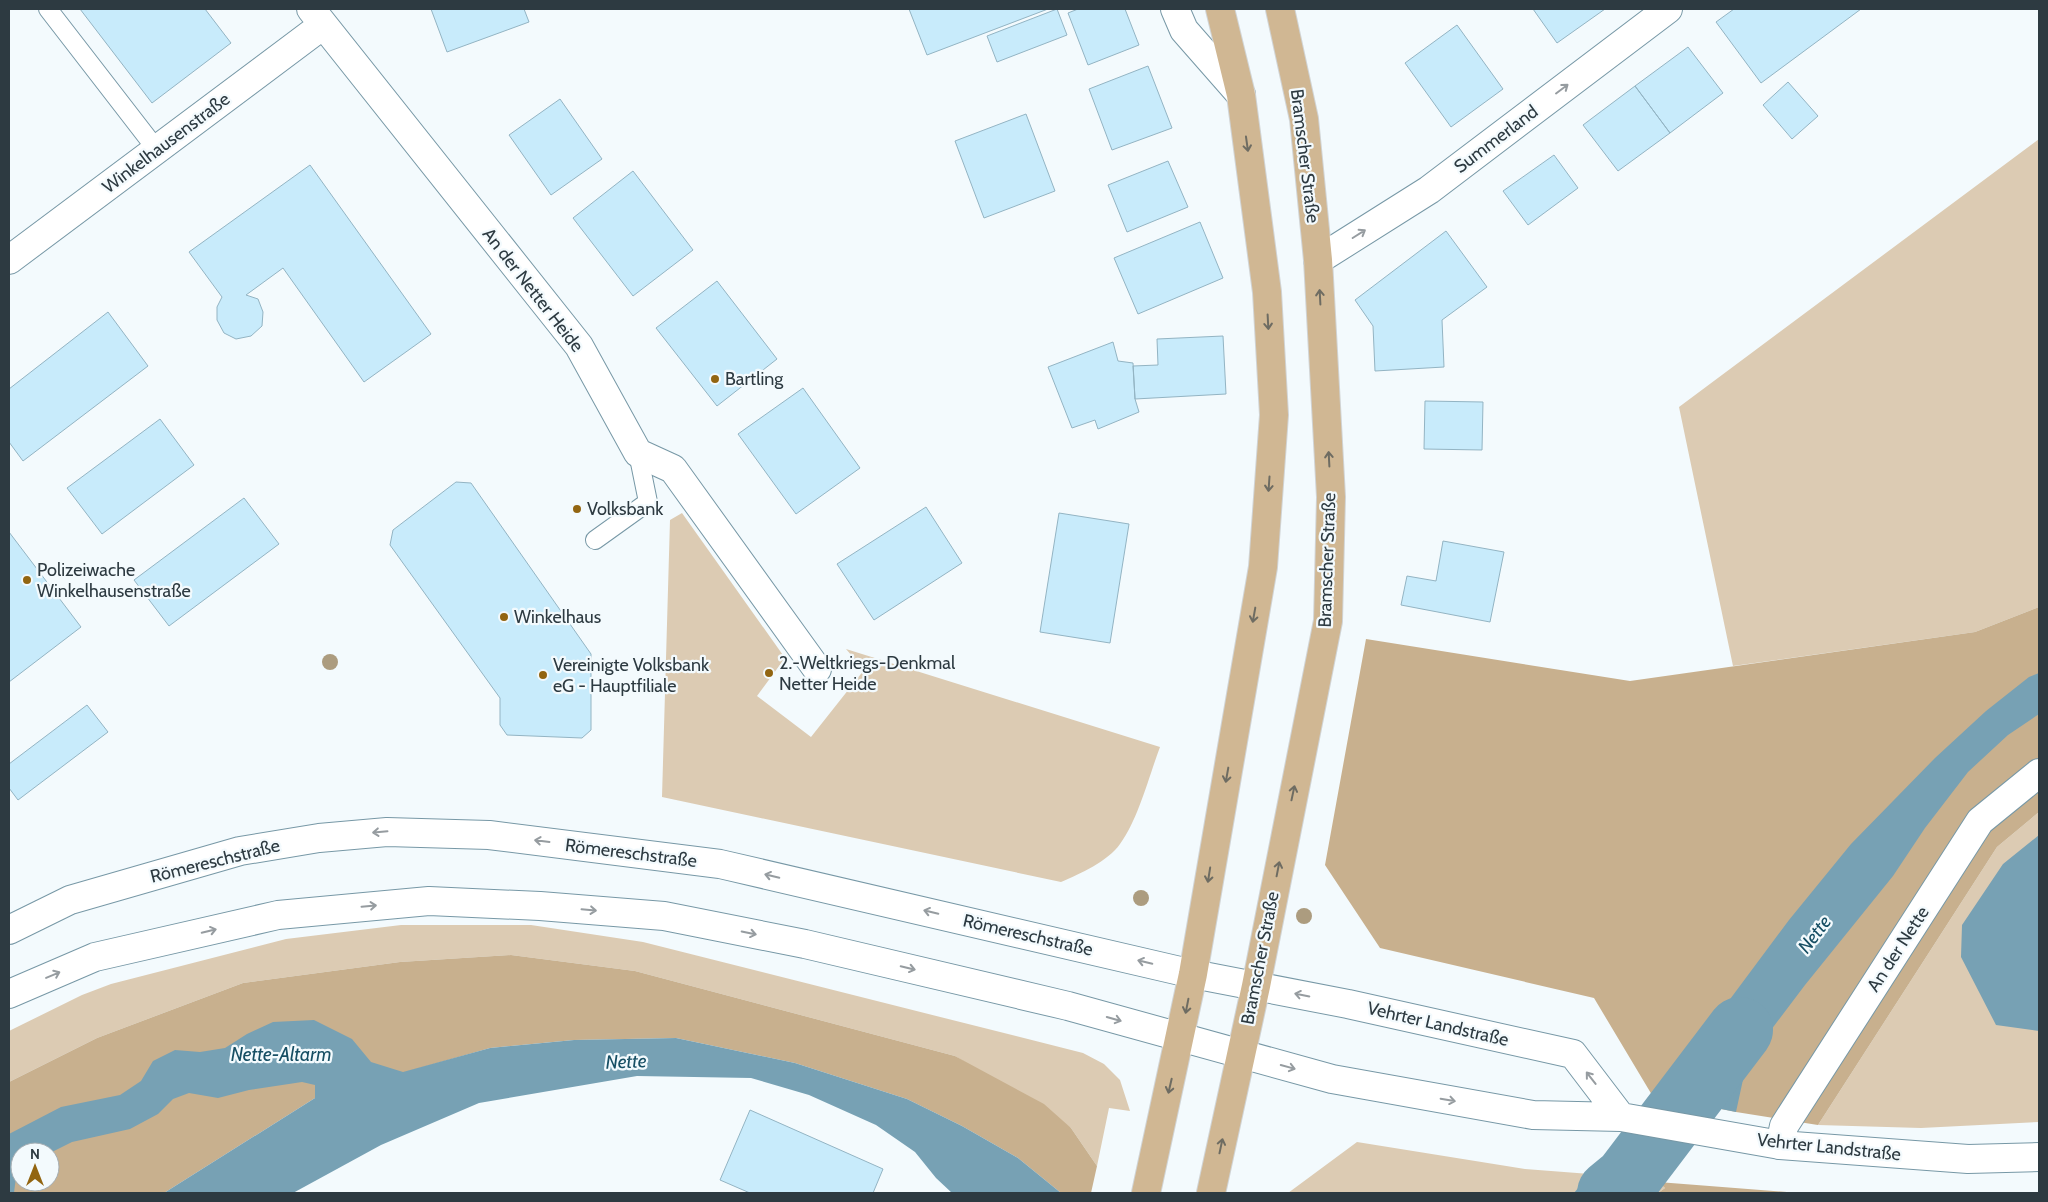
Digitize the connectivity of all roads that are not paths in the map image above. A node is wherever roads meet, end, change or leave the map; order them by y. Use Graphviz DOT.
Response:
graph roads {
  1 [pos="48,9"];
  2 [pos="1175,9"];
  3 [pos="1220,9"];
  4 [pos="1280,9"];
  5 [pos="1668,9"];
  6 [pos="317,17"];
  7 [pos="1240,95"];
  8 [pos="157,150"];
  9 [pos="9,260"];
  10 [pos="1318,260"];
  11 [pos="638,453"];
  12 [pos="595,540"];
  13 [pos="817,669"];
  14 [pos="2039,773"];
  15 [pos="9,930"];
  16 [pos="1193,974"];
  17 [pos="1256,986"];
  18 [pos="9,994"];
  19 [pos="1180,1038"];
  20 [pos="1241,1055"];
  21 [pos="1629,1118"];
  22 [pos="1780,1145"];
  23 [pos="2039,1157"];
  24 [pos="1146,1193"];
  25 [pos="1211,1193"];
  1 -- 8 [label="lane"];
  2 -- 7 [label="main road"];
  3 -- 7 [label="main road"];
  4 -- 10 [label="main road, Bramscher Straße"];
  10 -- 5 [label="main road, Summerland, one-way"];
  6 -- 8 [label="main road, Winkelhausenstraße"];
  6 -- 11 [label="main road, An der Netter Heide"];
  7 -- 16 [label="main road, one-way"];
  8 -- 9 [label="main road, Winkelhausenstraße"];
  17 -- 10 [label="main road, Bramscher Straße, one-way"];
  11 -- 12 [label="lane"];
  11 -- 13 [label="main road"];
  14 -- 22 [label="main road, An der Nette"];
  16 -- 15 [label="main road, Römereschstraße, one-way"];
  16 -- 17 [label="main road, Römereschstraße"];
  16 -- 19 [label="main road, one-way"];
  17 -- 20 [label="main road, Bramscher Straße"];
  21 -- 17 [label="main road, Vehrter Landstraße, one-way"];
  18 -- 19 [label="main road, one-way"];
  19 -- 20 [label="main road"];
  19 -- 24 [label="main road, one-way"];
  20 -- 21 [label="main road, Vehrter Landstraße, one-way"];
  25 -- 20 [label="main road, Bramscher Straße, one-way"];
  21 -- 22 [label="main road, Vehrter Landstraße"];
  22 -- 23 [label="main road, Vehrter Landstraße"];
}
